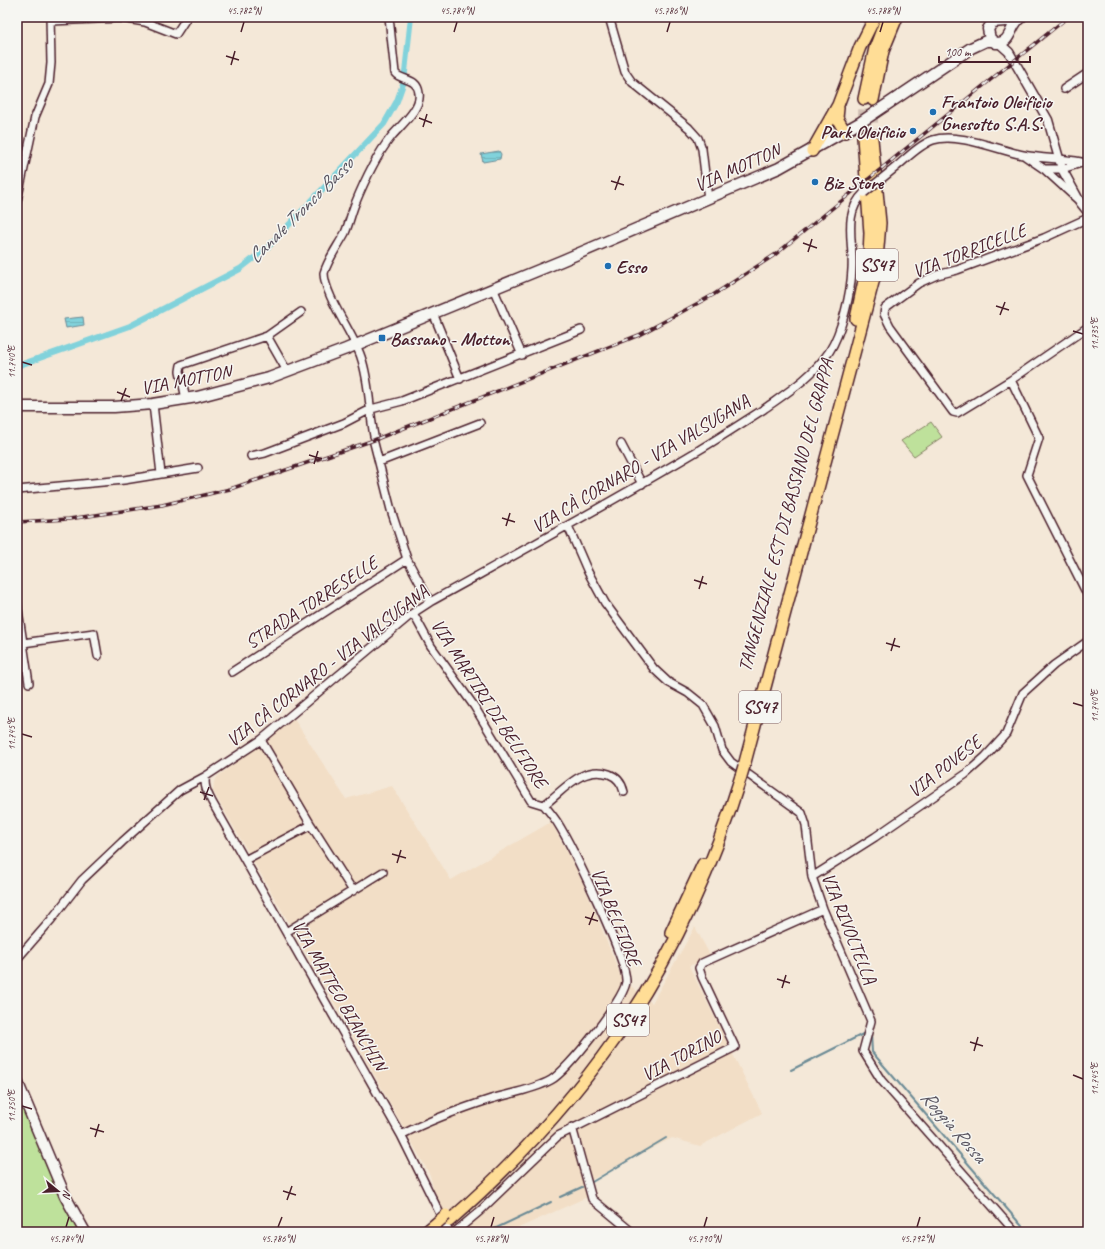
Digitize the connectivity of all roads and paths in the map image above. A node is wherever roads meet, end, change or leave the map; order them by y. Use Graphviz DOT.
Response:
graph roads {
  1 [pos="187,17"];
  2 [pos="389,17"];
  3 [pos="609,17"];
  4 [pos="875,17"];
  5 [pos="886,17"];
  6 [pos="897,17"];
  7 [pos="1019,18"];
  8 [pos="50,19"];
  9 [pos="1001,21"];
  10 [pos="1009,33"];
  11 [pos="993,39"];
  12 [pos="1009,52"];
  13 [pos="1088,73"];
  14 [pos="1064,89"];
  15 [pos="838,106"];
  16 [pos="845,132"];
  17 [pos="868,138"];
  18 [pos="812,151"];
  19 [pos="1023,155"];
  20 [pos="1059,159"];
  21 [pos="1085,162"];
  22 [pos="1044,168"];
  23 [pos="1062,169"];
  24 [pos="708,199"];
  25 [pos="17,201"];
  26 [pos="1080,202"];
  27 [pos="1088,212"];
  28 [pos="1088,218"];
  29 [pos="493,288"];
  30 [pos="301,312"];
  31 [pos="433,313"];
  32 [pos="1088,327"];
  33 [pos="581,330"];
  34 [pos="267,336"];
  35 [pos="355,344"];
  36 [pos="522,355"];
  37 [pos="287,371"];
  38 [pos="460,379"];
  39 [pos="1011,380"];
  40 [pos="186,399"];
  41 [pos="153,404"];
  42 [pos="17,407"];
  43 [pos="371,409"];
  44 [pos="480,424"];
  45 [pos="621,444"];
  46 [pos="251,456"];
  47 [pos="379,462"];
  48 [pos="198,468"];
  49 [pos="161,474"];
  50 [pos="642,484"];
  51 [pos="17,490"];
  52 [pos="568,526"];
  53 [pos="407,559"];
  54 [pos="1088,596"];
  55 [pos="430,602"];
  56 [pos="17,603"];
  57 [pos="413,613"];
  58 [pos="1088,641"];
  59 [pos="23,643"];
  60 [pos="98,656"];
  61 [pos="232,672"];
  62 [pos="29,683"];
  63 [pos="261,740"];
  64 [pos="206,776"];
  65 [pos="624,792"];
  66 [pos="544,805"];
  67 [pos="311,825"];
  68 [pos="245,860"];
  69 [pos="383,872"];
  70 [pos="812,877"];
  71 [pos="352,891"];
  72 [pos="823,909"];
  73 [pos="286,932"];
  74 [pos="17,958"];
  75 [pos="17,1081"];
  76 [pos="572,1128"];
  77 [pos="401,1135"];
  78 [pos="443,1225"];
  79 [pos="85,1232"];
  80 [pos="426,1232"];
  81 [pos="455,1232"];
  82 [pos="632,1232"];
  83 [pos="1015,1232"];
  1 -- 8 [label="street"];
  2 -- 35 [label="street"];
  3 -- 24 [label="street"];
  4 -- 15 [label="highway"];
  5 -- 6 [label="highway"];
  7 -- 9 [label="main road"];
  7 -- 10 [label="main road"];
  8 -- 25 [label="street"];
  9 -- 10 [label="main road"];
  9 -- 11 [label="main road"];
  10 -- 11 [label="main road"];
  10 -- 12 [label="street"];
  11 -- 12 [label="street"];
  11 -- 16 [label="main road, VIA MOTTON"];
  12 -- 20 [label="street"];
  13 -- 14 [label="street"];
  15 -- 16 [label="highway"];
  15 -- 18 [label="highway"];
  16 -- 18 [label="main road, VIA MOTTON"];
  17 -- 78 [label="highway, TANGENZIALE EST DI BASSANO DEL GRAPPA / SS47"];
  18 -- 24 [label="main road, VIA MOTTON"];
  19 -- 20 [label="street"];
  19 -- 22 [label="street"];
  19 -- 50 [label="street, VIA CÀ CORNARO - VIA VALSUGANA, bridge"];
  20 -- 21 [label="street"];
  20 -- 23 [label="street"];
  21 -- 23 [label="street"];
  22 -- 23 [label="street"];
  22 -- 26 [label="street"];
  23 -- 26 [label="street"];
  24 -- 29 [label="main road, VIA MOTTON"];
  26 -- 27 [label="street"];
  28 -- 39 [label="street, VIA TORRICELLE"];
  29 -- 31 [label="main road, VIA MOTTON"];
  29 -- 36 [label="street"];
  30 -- 34 [label="street"];
  31 -- 35 [label="main road, VIA MOTTON"];
  31 -- 38 [label="street"];
  32 -- 39 [label="street, VIA TORRICELLE"];
  33 -- 36 [label="street"];
  34 -- 37 [label="street"];
  34 -- 40 [label="street"];
  35 -- 37 [label="main road, VIA MOTTON"];
  35 -- 43 [label="street, STRADA TORRESELLE"];
  36 -- 38 [label="street"];
  37 -- 40 [label="main road, VIA MOTTON"];
  38 -- 43 [label="street"];
  39 -- 54 [label="street"];
  40 -- 41 [label="main road, VIA MOTTON"];
  41 -- 42 [label="main road, VIA MOTTON"];
  41 -- 49 [label="street"];
  43 -- 46 [label="street"];
  43 -- 47 [label="street, STRADA TORRESELLE"];
  44 -- 47 [label="street"];
  45 -- 50 [label="street"];
  47 -- 53 [label="street, STRADA TORRESELLE"];
  48 -- 49 [label="street"];
  49 -- 51 [label="street"];
  50 -- 52 [label="street, VIA CÀ CORNARO - VIA VALSUGANA"];
  52 -- 55 [label="street, VIA CÀ CORNARO - VIA VALSUGANA"];
  52 -- 70 [label="street, VIA RIVOLTELLA"];
  53 -- 55 [label="street, STRADA TORRESELLE"];
  53 -- 61 [label="street, STRADA TORRESELLE"];
  55 -- 57 [label="street, VIA CÀ CORNARO - VIA VALSUGANA"];
  56 -- 59 [label="street"];
  57 -- 63 [label="street, VIA CÀ CORNARO - VIA VALSUGANA"];
  57 -- 66 [label="street, VIA MARTIRI DI BELFIORE"];
  58 -- 70 [label="street, VIA POVESE"];
  59 -- 60 [label="street"];
  59 -- 62 [label="street"];
  63 -- 64 [label="street, VIA CÀ CORNARO - VIA VALSUGANA"];
  63 -- 67 [label="street"];
  64 -- 68 [label="street, VIA MATTEO BIANCHIN"];
  64 -- 74 [label="street, VIA CÀ CORNARO - VIA VALSUGANA"];
  65 -- 66 [label="street"];
  66 -- 77 [label="street, VIA BELFIORE"];
  67 -- 68 [label="street"];
  67 -- 71 [label="street"];
  68 -- 73 [label="street, VIA MATTEO BIANCHIN"];
  69 -- 71 [label="street"];
  70 -- 72 [label="street, VIA RIVOLTELLA"];
  71 -- 73 [label="street"];
  72 -- 76 [label="street, VIA TORINO"];
  72 -- 83 [label="street, VIA RIVOLTELLA"];
  73 -- 77 [label="street, VIA MATTEO BIANCHIN"];
  75 -- 79 [label="main road"];
  76 -- 81 [label="street, VIA TORINO"];
  76 -- 82 [label="street"];
  77 -- 78 [label="street, VIA MATTEO BIANCHIN"];
  78 -- 80 [label="highway, TANGENZIALE EST DI BASSANO DEL GRAPPA / SS47"];
}
